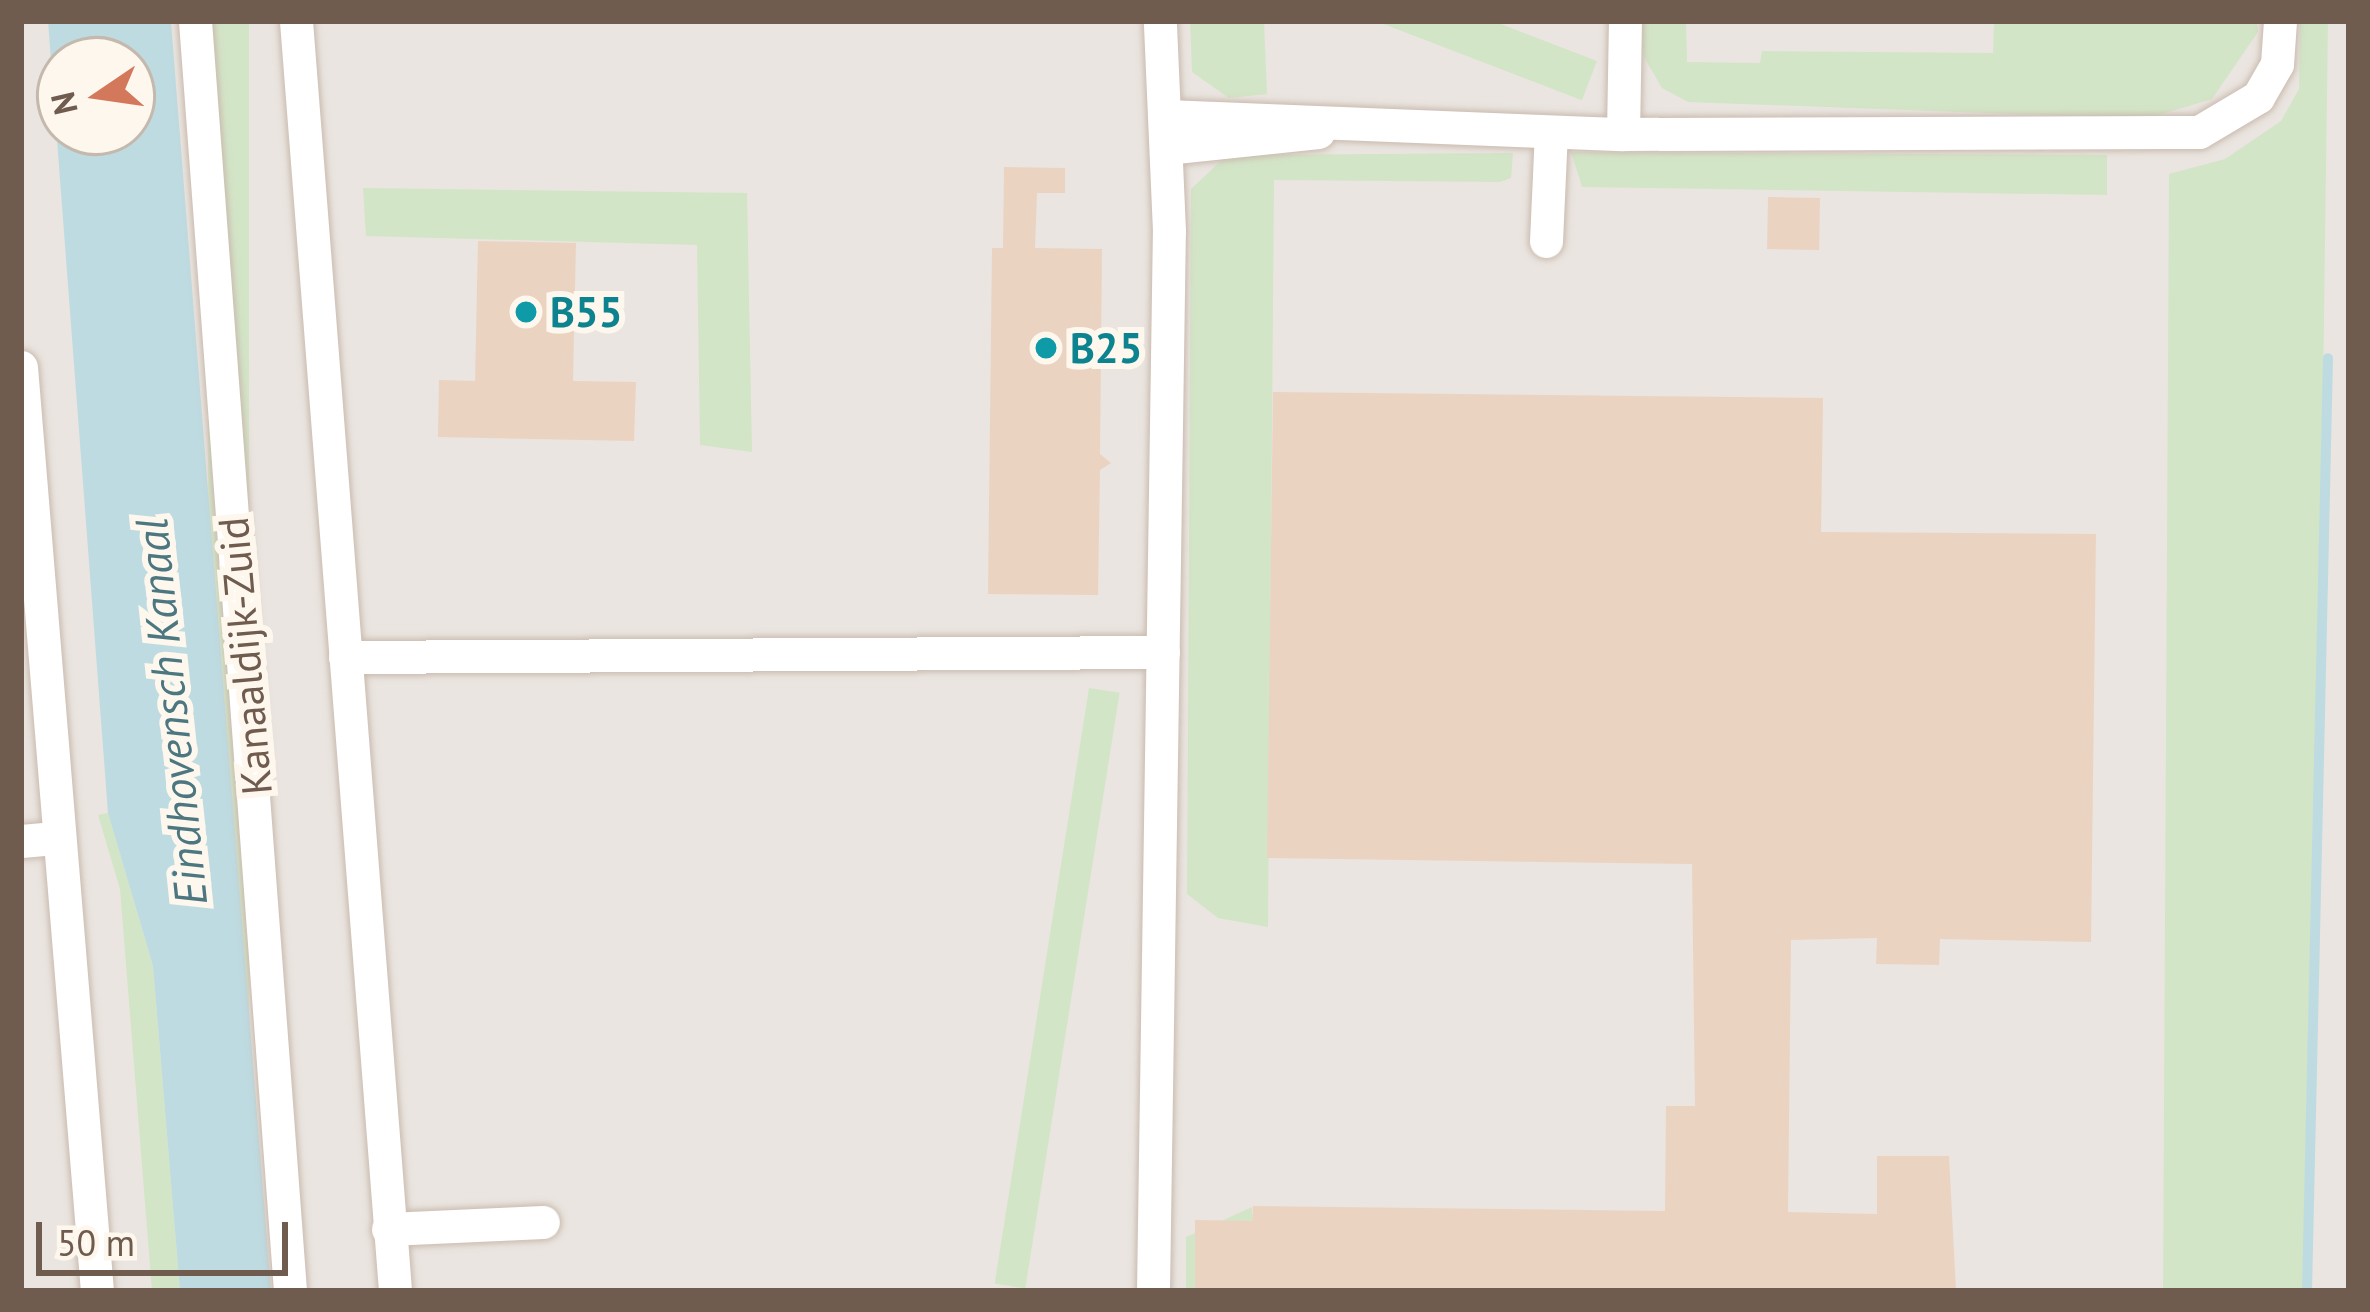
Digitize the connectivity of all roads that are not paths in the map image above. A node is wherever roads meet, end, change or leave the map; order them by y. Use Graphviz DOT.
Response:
graph roads {
  1 [pos="195,21"];
  2 [pos="296,21"];
  3 [pos="1160,21"];
  4 [pos="1625,21"];
  5 [pos="2280,21"];
  6 [pos="1166,132"];
  7 [pos="1551,133"];
  8 [pos="1623,134"];
  9 [pos="1546,241"];
  10 [pos="21,367"];
  11 [pos="1163,652"];
  12 [pos="345,657"];
  13 [pos="58,838"];
  14 [pos="21,841"];
  15 [pos="543,1222"];
  16 [pos="388,1229"];
  17 [pos="97,1291"];
  18 [pos="290,1291"];
  19 [pos="395,1291"];
  20 [pos="1153,1291"];
  1 -- 18 [label="street, Kanaaldijk-Zuid"];
  2 -- 12 [label="street"];
  3 -- 6 [label="street"];
  4 -- 8 [label="street"];
  5 -- 8 [label="street"];
  6 -- 7 [label="street"];
  6 -- 11 [label="street"];
  7 -- 8 [label="street"];
  7 -- 9 [label="street"];
  10 -- 13 [label="street"];
  11 -- 12 [label="street"];
  11 -- 20 [label="street"];
  12 -- 16 [label="street"];
  13 -- 14 [label="street"];
  13 -- 17 [label="street"];
  15 -- 16 [label="street"];
  16 -- 19 [label="street"];
}
